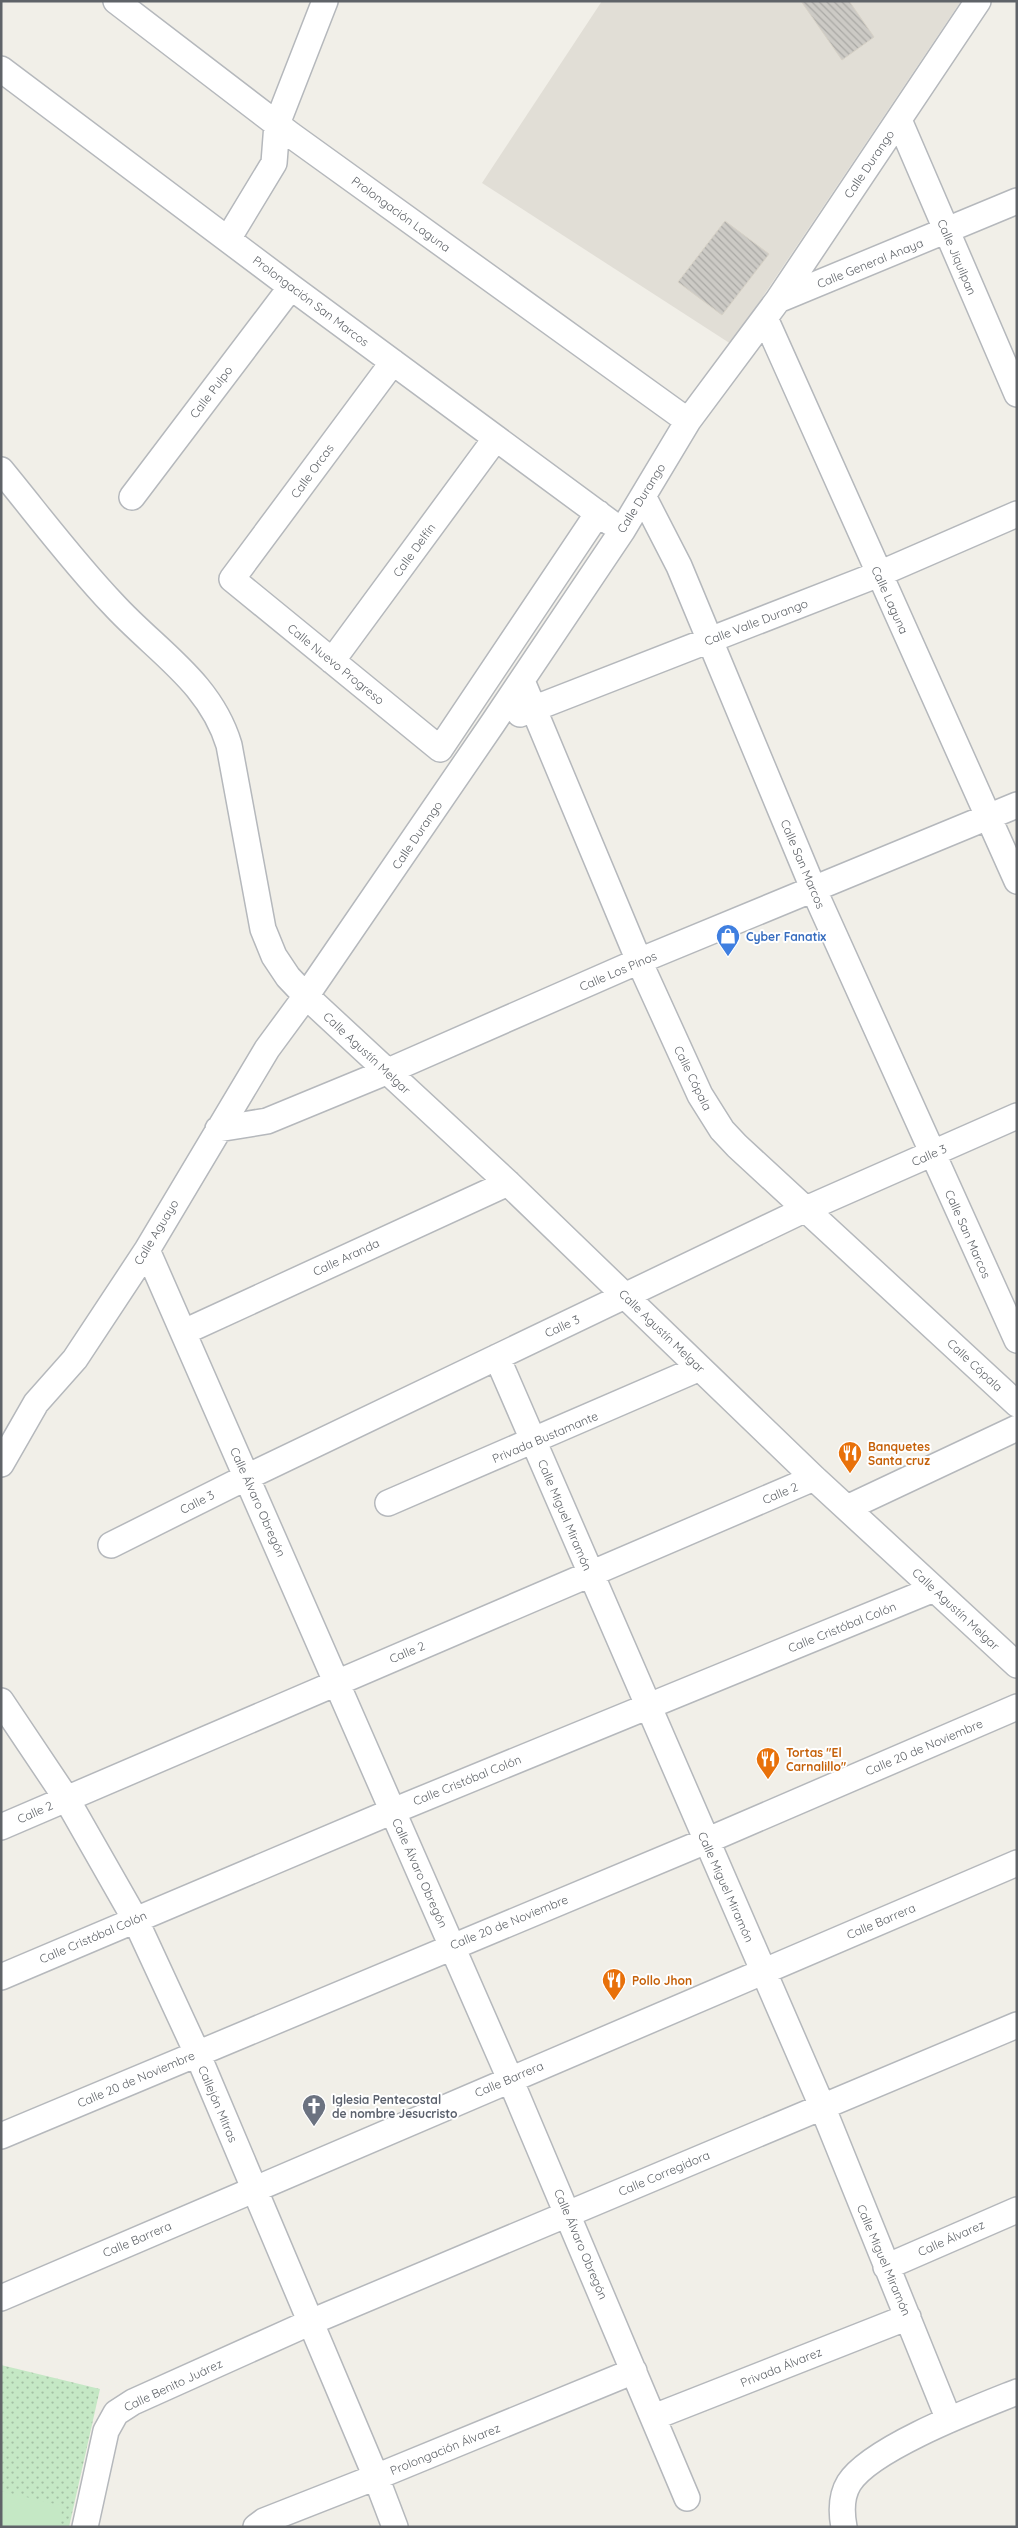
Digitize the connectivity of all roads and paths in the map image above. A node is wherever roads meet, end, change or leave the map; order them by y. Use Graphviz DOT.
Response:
graph roads {
  1 [pos="116,1"];
  2 [pos="325,1"];
  3 [pos="978,1"];
  4 [pos="1,69"];
  5 [pos="899,120"];
  6 [pos="277,124"];
  7 [pos="1017,201"];
  8 [pos="946,232"];
  9 [pos="228,238"];
  10 [pos="291,287"];
  11 [pos="771,309"];
  12 [pos="393,362"];
  13 [pos="1017,394"];
  14 [pos="688,421"];
  15 [pos="496,438"];
  16 [pos="1,470"];
  17 [pos="132,496"];
  18 [pos="643,496"];
  19 [pos="598,513"];
  20 [pos="1017,514"];
  21 [pos="622,530"];
  22 [pos="879,574"];
  23 [pos="232,579"];
  24 [pos="709,640"];
  25 [pos="332,661"];
  26 [pos="522,681"];
  27 [pos="534,710"];
  28 [pos="493,723"];
  29 [pos="1017,805"];
  30 [pos="988,816"];
  31 [pos="1017,881"];
  32 [pos="813,888"];
  33 [pos="639,962"];
  34 [pos="306,996"];
  35 [pos="386,1072"];
  36 [pos="1017,1116"];
  37 [pos="218,1130"];
  38 [pos="932,1153"];
  39 [pos="508,1183"];
  40 [pos="806,1208"];
  41 [pos="147,1250"];
  42 [pos="626,1296"];
  43 [pos="184,1332"];
  44 [pos="1017,1340"];
  45 [pos="497,1357"];
  46 [pos="700,1368"];
  47 [pos="1017,1404"];
  48 [pos="1017,1428"];
  49 [pos="534,1442"];
  50 [pos="1,1464"];
  51 [pos="247,1477"];
  52 [pos="814,1478"];
  53 [pos="388,1503"];
  54 [pos="847,1508"];
  55 [pos="111,1545"];
  56 [pos="591,1575"];
  57 [pos="934,1590"];
  58 [pos="1017,1666"];
  59 [pos="336,1682"];
  60 [pos="1,1701"];
  61 [pos="649,1706"];
  62 [pos="1017,1707"];
  63 [pos="66,1798"];
  64 [pos="393,1811"];
  65 [pos="1,1827"];
  66 [pos="706,1841"];
  67 [pos="1017,1863"];
  68 [pos="135,1920"];
  69 [pos="452,1946"];
  70 [pos="763,1971"];
  71 [pos="1,1977"];
  72 [pos="1017,2025"];
  73 [pos="197,2053"];
  74 [pos="510,2079"];
  75 [pos="822,2106"];
  76 [pos="1,2136"];
  77 [pos="255,2189"];
  78 [pos="1017,2210"];
  79 [pos="568,2213"];
  80 [pos="886,2267"];
  81 [pos="2,2295"];
  82 [pos="908,2317"];
  83 [pos="311,2322"];
  84 [pos="634,2371"];
  85 [pos="1017,2392"];
  86 [pos="654,2418"];
  87 [pos="949,2420"];
  88 [pos="376,2477"];
  89 [pos="687,2498"];
  90 [pos="85,2527"];
  91 [pos="256,2527"];
  92 [pos="395,2527"];
  93 [pos="844,2527"];
  1 -- 6 [label="street, Prolongación Laguna"];
  2 -- 6 [label="street"];
  3 -- 5 [label="street, Calle Durango"];
  4 -- 9 [label="street, Prolongación San Marcos"];
  5 -- 8 [label="street, Calle Jiquilpan"];
  5 -- 11 [label="street, Calle Durango"];
  6 -- 9 [label="street"];
  6 -- 14 [label="street, Prolongación Laguna"];
  7 -- 8 [label="street, Calle General Anaya"];
  8 -- 11 [label="street, Calle General Anaya"];
  8 -- 13 [label="street, Calle Jiquilpan"];
  9 -- 10 [label="street, Prolongación San Marcos"];
  10 -- 12 [label="street, Prolongación San Marcos"];
  10 -- 17 [label="street, Calle Pulpo"];
  11 -- 14 [label="street, Calle Durango"];
  11 -- 22 [label="street, Calle Laguna"];
  12 -- 15 [label="street, Prolongación San Marcos"];
  12 -- 23 [label="street, Calle Orcas"];
  14 -- 18 [label="street, Calle Durango"];
  15 -- 19 [label="street, Prolongación San Marcos"];
  15 -- 25 [label="street, Calle Delfín"];
  16 -- 34 [label="street, Calle Agustín Melgar"];
  18 -- 21 [label="street, Calle Durango"];
  18 -- 24 [label="street, Calle San Marcos"];
  19 -- 21 [label="street, Prolongación San Marcos"];
  19 -- 25 [label="street, Calle Nuevo Progreso"];
  20 -- 22 [label="street, Calle Valle Durango"];
  21 -- 26 [label="street, Calle Durango"];
  22 -- 24 [label="street, Calle Valle Durango"];
  22 -- 30 [label="street, Calle Laguna"];
  23 -- 25 [label="street, Calle Nuevo Progreso"];
  24 -- 27 [label="street, Calle Valle Durango"];
  24 -- 32 [label="street, Calle San Marcos"];
  26 -- 27 [label="street, Calle Cópala"];
  26 -- 28 [label="street, Calle Durango"];
  27 -- 28 [label="street, Calle Valle Durango"];
  27 -- 33 [label="street, Calle Cópala"];
  28 -- 34 [label="street, Calle Durango"];
  29 -- 30 [label="street, Calle Los Pinos"];
  30 -- 31 [label="street, Calle Laguna"];
  30 -- 32 [label="street, Calle Los Pinos"];
  32 -- 33 [label="street, Calle Los Pinos"];
  32 -- 38 [label="street, Calle San Marcos"];
  33 -- 35 [label="street, Calle Los Pinos"];
  33 -- 40 [label="street, Calle Cópala"];
  34 -- 35 [label="street, Calle Agustín Melgar"];
  34 -- 37 [label="street, Calle Aguayo"];
  35 -- 37 [label="street, Calle Los Pinos"];
  35 -- 39 [label="street, Calle Agustín Melgar"];
  36 -- 38 [label="street, Calle 3"];
  37 -- 41 [label="street, Calle Aguayo"];
  38 -- 40 [label="street, Calle 3"];
  38 -- 44 [label="street, Calle San Marcos"];
  39 -- 42 [label="street, Calle Agustín Melgar"];
  39 -- 43 [label="street, Calle Aranda"];
  40 -- 42 [label="street, Calle 3"];
  40 -- 47 [label="street, Calle Cópala"];
  41 -- 43 [label="street, Calle Álvaro Obregón"];
  41 -- 50 [label="street, Calle Aguayo"];
  42 -- 45 [label="street, Calle 3"];
  42 -- 46 [label="street, Calle Agustín Melgar"];
  43 -- 51 [label="street, Calle Álvaro Obregón"];
  45 -- 49 [label="street, Calle Miguel Miramón"];
  45 -- 51 [label="street, Calle 3"];
  46 -- 49 [label="street, Privada Bustamante"];
  46 -- 52 [label="street, Calle Agustín Melgar"];
  48 -- 54 [label="street"];
  49 -- 53 [label="street, Privada Bustamante"];
  49 -- 56 [label="street, Calle Miguel Miramón"];
  51 -- 55 [label="street, Calle 3"];
  51 -- 59 [label="street, Calle Álvaro Obregón"];
  52 -- 54 [label="street, Calle Agustín Melgar"];
  52 -- 56 [label="street, Calle 2"];
  54 -- 57 [label="street, Calle Agustín Melgar"];
  56 -- 59 [label="street, Calle 2"];
  56 -- 61 [label="street, Calle Miguel Miramón"];
  57 -- 58 [label="street, Calle Agustín Melgar"];
  57 -- 61 [label="street, Calle Cristóbal Colón"];
  59 -- 63 [label="street, Calle 2"];
  59 -- 64 [label="street, Calle Álvaro Obregón"];
  60 -- 63 [label="street, Callejón Mitras"];
  61 -- 64 [label="street, Calle Cristóbal Colón"];
  61 -- 66 [label="street, Calle Miguel Miramón"];
  62 -- 66 [label="street, Calle 20 de Noviembre"];
  63 -- 65 [label="street, Calle 2"];
  63 -- 68 [label="street, Callejón Mitras"];
  64 -- 68 [label="street, Calle Cristóbal Colón"];
  64 -- 69 [label="street, Calle Álvaro Obregón"];
  66 -- 69 [label="street, Calle 20 de Noviembre"];
  66 -- 70 [label="street, Calle Miguel Miramón"];
  67 -- 70 [label="street, Calle Barrera"];
  68 -- 71 [label="street, Calle Cristóbal Colón"];
  68 -- 73 [label="street, Callejón Mitras"];
  69 -- 73 [label="street, Calle 20 de Noviembre"];
  69 -- 74 [label="street, Calle Álvaro Obregón"];
  70 -- 74 [label="street, Calle Barrera"];
  70 -- 75 [label="street, Calle Miguel Miramón"];
  72 -- 75 [label="street, Calle Corregidora"];
  73 -- 76 [label="street, Calle 20 de Noviembre"];
  73 -- 77 [label="street, Callejón Mitras"];
  74 -- 77 [label="street, Calle Barrera"];
  74 -- 79 [label="street, Calle Álvaro Obregón"];
  75 -- 79 [label="street, Calle Corregidora"];
  75 -- 80 [label="street, Calle Miguel Miramón"];
  77 -- 81 [label="street, Calle Barrera"];
  77 -- 83 [label="street, Callejón Mitras"];
  78 -- 80 [label="street, Calle Álvarez"];
  79 -- 83 [label="street, Calle Corregidora"];
  79 -- 84 [label="street, Calle Álvaro Obregón"];
  80 -- 82 [label="street, Calle Miguel Miramón"];
  82 -- 86 [label="street, Privada Álvarez"];
  82 -- 87 [label="street, Calle Miguel Miramón"];
  83 -- 88 [label="street, Callejón Mitras"];
  83 -- 90 [label="street, Calle Benito Juárez"];
  84 -- 86 [label="street, Calle Álvaro Obregón"];
  84 -- 88 [label="street, Prolongación Álvarez"];
  85 -- 87 [label="street"];
  86 -- 89 [label="street, Calle Álvaro Obregón"];
  87 -- 93 [label="street"];
  88 -- 91 [label="street, Prolongación Álvarez"];
  88 -- 92 [label="street, Callejón Mitras"];
}
